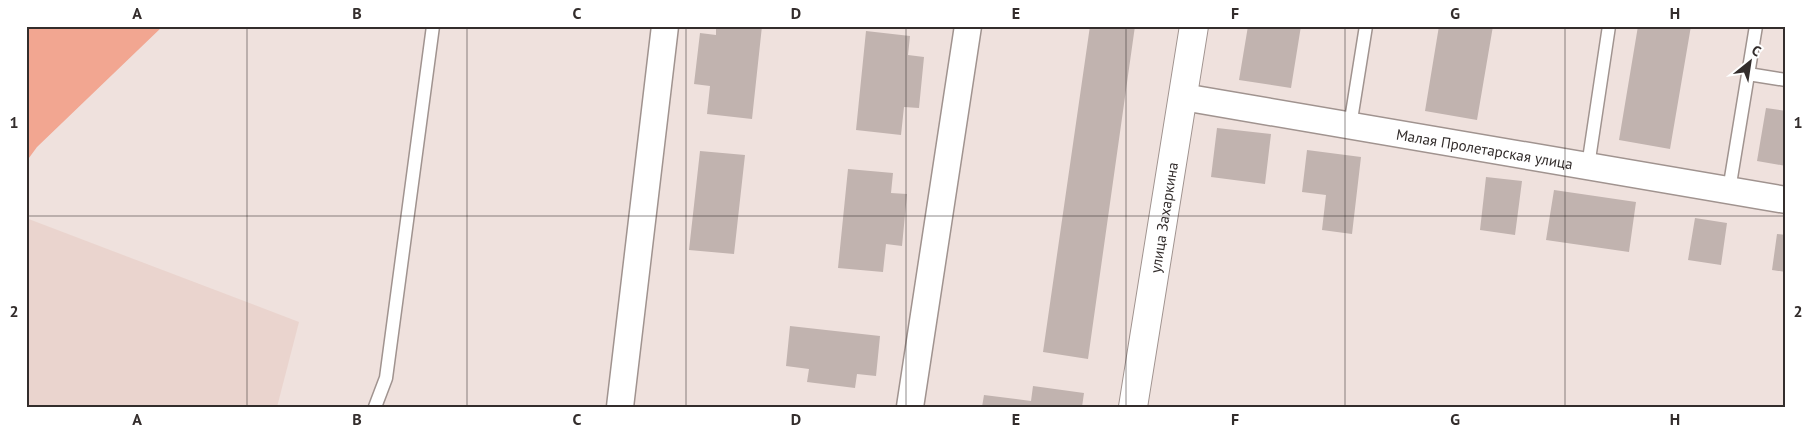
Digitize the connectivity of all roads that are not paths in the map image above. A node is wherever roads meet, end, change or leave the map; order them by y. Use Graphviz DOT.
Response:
graph roads {
  1 [pos="433,26"];
  2 [pos="665,26"];
  3 [pos="968,26"];
  4 [pos="1194,26"];
  5 [pos="1366,26"];
  6 [pos="1610,26"];
  7 [pos="1756,26"];
  8 [pos="1748,74"];
  9 [pos="1786,80"];
  10 [pos="1183,97"];
  11 [pos="1350,126"];
  12 [pos="1588,166"];
  13 [pos="1729,190"];
  14 [pos="1786,200"];
  15 [pos="375,407"];
  16 [pos="620,407"];
  17 [pos="910,407"];
  18 [pos="1134,407"];
  1 -- 15 [label="lane"];
  2 -- 16 [label="street"];
  3 -- 17 [label="street"];
  4 -- 10 [label="street, улица Захаркина"];
  5 -- 11 [label="lane"];
  6 -- 12 [label="lane"];
  7 -- 8 [label="lane"];
  8 -- 9 [label="lane"];
  8 -- 13 [label="lane"];
  10 -- 11 [label="street, Малая Пролетарская улица"];
  10 -- 18 [label="street, улица Захаркина"];
  11 -- 12 [label="street, Малая Пролетарская улица"];
  12 -- 13 [label="street, Малая Пролетарская улица"];
  13 -- 14 [label="street, Малая Пролетарская улица"];
}
